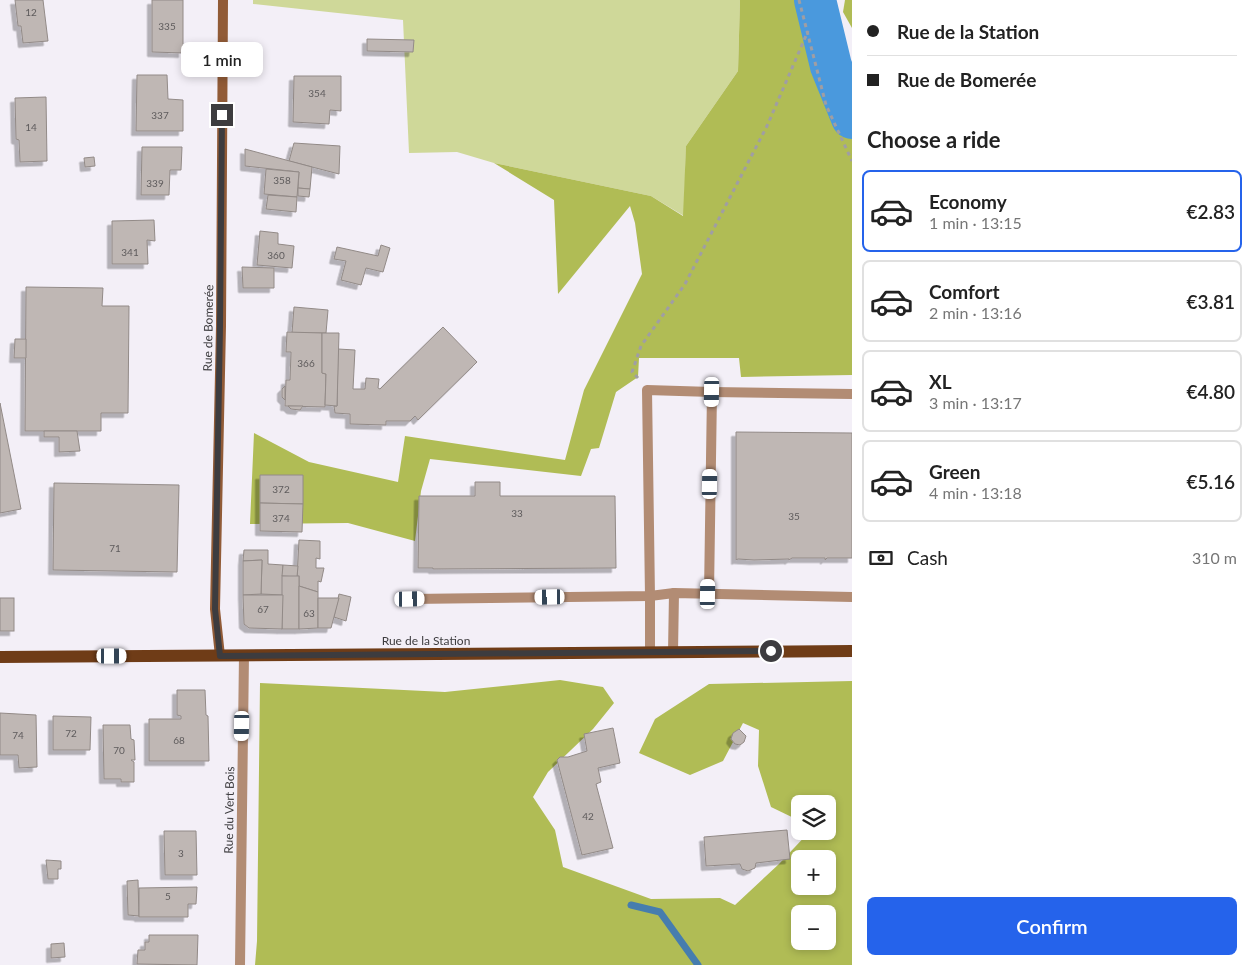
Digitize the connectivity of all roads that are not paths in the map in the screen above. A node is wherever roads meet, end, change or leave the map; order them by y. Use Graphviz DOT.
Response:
graph roads {
  1 [pos="223,0"];
  2 [pos="712,392"];
  3 [pos="852,394"];
  4 [pos="674,593"];
  5 [pos="708,594"];
  6 [pos="650,596"];
  7 [pos="852,597"];
  8 [pos="410,599"];
  9 [pos="852,651"];
  10 [pos="650,652"];
  11 [pos="673,652"];
  12 [pos="244,655"];
  13 [pos="220,656"];
  14 [pos="0,657"];
  15 [pos="240,965"];
  1 -- 13 [label="main road, Rue de Bomerée"];
  2 -- 3 [label="street"];
  2 -- 5 [label="street"];
  2 -- 6 [label="street"];
  4 -- 5 [label="street"];
  4 -- 6 [label="street"];
  4 -- 11 [label="street"];
  5 -- 7 [label="street"];
  6 -- 8 [label="street"];
  6 -- 10 [label="street"];
  9 -- 11 [label="main road, Rue de la Station"];
  10 -- 11 [label="main road, Rue de la Station"];
  10 -- 12 [label="main road, Rue de la Station"];
  12 -- 13 [label="main road, Rue de la Station"];
  12 -- 15 [label="street, Rue du Vert Bois"];
  13 -- 14 [label="main road, Rue de la Station"];
}
